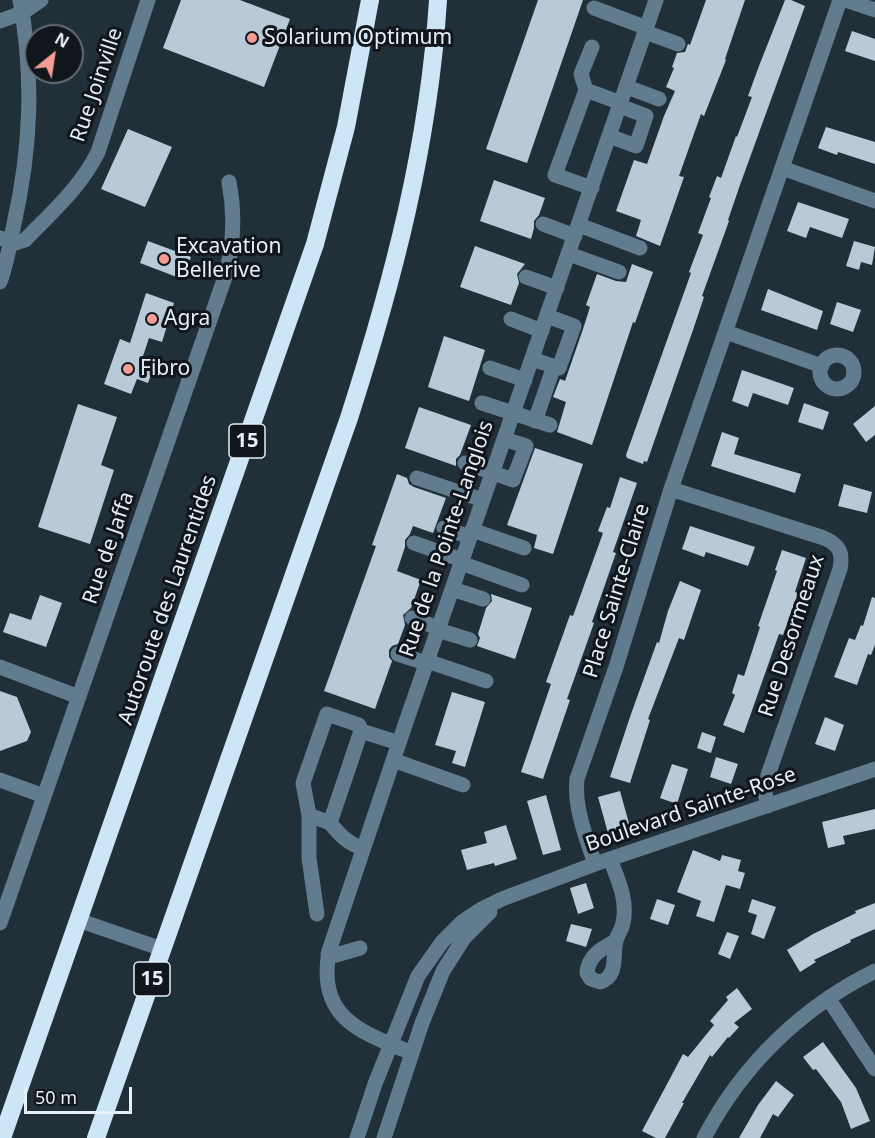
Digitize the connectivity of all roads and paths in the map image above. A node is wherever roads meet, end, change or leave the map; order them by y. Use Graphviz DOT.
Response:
graph roads {
  1 [pos="41,0"];
  2 [pos="148,0"];
  3 [pos="370,0"];
  4 [pos="438,0"];
  5 [pos="656,0"];
  6 [pos="840,0"];
  7 [pos="845,0"];
  8 [pos="21,6"];
  9 [pos="594,8"];
  10 [pos="875,10"];
  11 [pos="0,21"];
  12 [pos="646,30"];
  13 [pos="678,44"];
  14 [pos="592,47"];
  15 [pos="627,87"];
  16 [pos="586,90"];
  17 [pos="659,99"];
  18 [pos="620,104"];
  19 [pos="609,136"];
  20 [pos="782,168"];
  21 [pos="229,182"];
  22 [pos="592,188"];
  23 [pos="875,201"];
  24 [pos="543,224"];
  25 [pos="577,231"];
  26 [pos="5,240"];
  27 [pos="640,248"];
  28 [pos="569,254"];
  29 [pos="619,272"];
  30 [pos="526,277"];
  31 [pos="0,282"];
  32 [pos="557,288"];
  33 [pos="547,316"];
  34 [pos="511,319"];
  35 [pos="542,331"];
  36 [pos="726,332"];
  37 [pos="532,359"];
  38 [pos="554,366"];
  39 [pos="822,366"];
  40 [pos="490,368"];
  41 [pos="525,380"];
  42 [pos="482,403"];
  43 [pos="513,413"];
  44 [pos="504,438"];
  45 [pos="465,463"];
  46 [pos="492,473"];
  47 [pos="417,478"];
  48 [pos="671,489"];
  49 [pos="483,500"];
  50 [pos="444,528"];
  51 [pos="471,533"];
  52 [pos="414,543"];
  53 [pos="524,548"];
  54 [pos="461,561"];
  55 [pos="522,585"];
  56 [pos="452,589"];
  57 [pos="483,599"];
  58 [pos="412,618"];
  59 [pos="438,629"];
  60 [pos="470,640"];
  61 [pos="398,654"];
  62 [pos="426,662"];
  63 [pos="0,667"];
  64 [pos="486,681"];
  65 [pos="79,697"];
  66 [pos="361,731"];
  67 [pos="399,743"];
  68 [pos="393,760"];
  69 [pos="875,769"];
  70 [pos="0,780"];
  71 [pos="462,785"];
  72 [pos="44,796"];
  73 [pos="768,806"];
  74 [pos="309,815"];
  75 [pos="330,823"];
  76 [pos="363,848"];
  77 [pos="610,859"];
  78 [pos="595,864"];
  79 [pos="520,893"];
  80 [pos="317,914"];
  81 [pos="78,920"];
  82 [pos="0,923"];
  83 [pos="616,941"];
  84 [pos="360,948"];
  85 [pos="162,949"];
  86 [pos="328,954"];
  87 [pos="875,971"];
  88 [pos="828,998"];
  89 [pos="390,1044"];
  90 [pos="412,1053"];
  91 [pos="875,1069"];
  92 [pos="3,1138"];
  93 [pos="96,1138"];
  94 [pos="357,1138"];
  95 [pos="384,1138"];
  96 [pos="705,1138"];
  1 -- 8 [label="street"];
  2 -- 26 [label="street, Rue Joinville"];
  3 -- 81 [label="highway, Autoroute des Laurentides / 15"];
  4 -- 85 [label="highway, 15"];
  5 -- 12 [label="street, Rue de la Pointe-Langlois"];
  6 -- 20 [label="street, Place Sainte-Claire"];
  7 -- 10 [label="street"];
  8 -- 11 [label="street"];
  8 -- 26 [label="street"];
  9 -- 12 [label="street"];
  12 -- 13 [label="street"];
  12 -- 15 [label="street, Rue de la Pointe-Langlois"];
  14 -- 16 [label="street"];
  15 -- 17 [label="street"];
  15 -- 18 [label="street, Rue de la Pointe-Langlois"];
  16 -- 18 [label="street"];
  16 -- 22 [label="street"];
  18 -- 19 [label="street, Rue de la Pointe-Langlois"];
  18 -- 19 [label="street"];
  19 -- 22 [label="street, Rue de la Pointe-Langlois"];
  20 -- 23 [label="street"];
  20 -- 36 [label="street, Place Sainte-Claire"];
  21 -- 65 [label="street, Rue de Jaffa"];
  22 -- 25 [label="street, Rue de la Pointe-Langlois"];
  24 -- 25 [label="street"];
  25 -- 27 [label="street"];
  25 -- 28 [label="street, Rue de la Pointe-Langlois"];
  26 -- 31 [label="street"];
  28 -- 29 [label="street"];
  28 -- 32 [label="street, Rue de la Pointe-Langlois"];
  30 -- 32 [label="street"];
  32 -- 33 [label="street, Rue de la Pointe-Langlois"];
  33 -- 35 [label="street, Rue de la Pointe-Langlois"];
  33 -- 38 [label="street"];
  34 -- 35 [label="street"];
  35 -- 37 [label="street, Rue de la Pointe-Langlois"];
  36 -- 39 [label="street"];
  36 -- 48 [label="street, Place Sainte-Claire"];
  37 -- 38 [label="street"];
  37 -- 41 [label="street, Rue de la Pointe-Langlois"];
  38 -- 43 [label="street"];
  40 -- 41 [label="street"];
  41 -- 43 [label="street, Rue de la Pointe-Langlois"];
  42 -- 43 [label="street"];
  43 -- 44 [label="street, Rue de la Pointe-Langlois"];
  44 -- 46 [label="street, Rue de la Pointe-Langlois"];
  44 -- 46 [label="street"];
  45 -- 46 [label="street"];
  46 -- 49 [label="street, Rue de la Pointe-Langlois"];
  47 -- 49 [label="street"];
  48 -- 73 [label="street, Rue Desormeaux"];
  48 -- 78 [label="street, Place Sainte-Claire"];
  49 -- 51 [label="street, Rue de la Pointe-Langlois"];
  50 -- 51 [label="street"];
  51 -- 53 [label="street"];
  51 -- 54 [label="street, Rue de la Pointe-Langlois"];
  52 -- 54 [label="street"];
  54 -- 55 [label="street"];
  54 -- 56 [label="street, Rue de la Pointe-Langlois"];
  56 -- 57 [label="street"];
  56 -- 59 [label="street, Rue de la Pointe-Langlois"];
  58 -- 59 [label="street"];
  59 -- 60 [label="street"];
  59 -- 62 [label="street, Rue de la Pointe-Langlois"];
  61 -- 62 [label="street"];
  62 -- 64 [label="street"];
  62 -- 67 [label="street, Rue de la Pointe-Langlois"];
  63 -- 65 [label="street"];
  65 -- 72 [label="street, Rue de Jaffa"];
  66 -- 67 [label="street"];
  66 -- 74 [label="street"];
  66 -- 75 [label="street"];
  67 -- 68 [label="street, Rue de la Pointe-Langlois"];
  68 -- 71 [label="street"];
  68 -- 76 [label="street, Rue de la Pointe-Langlois"];
  69 -- 73 [label="street, Boulevard Sainte-Rose"];
  70 -- 72 [label="street"];
  72 -- 82 [label="street, Rue de Jaffa"];
  73 -- 77 [label="street, Boulevard Sainte-Rose"];
  74 -- 75 [label="street"];
  74 -- 80 [label="street"];
  75 -- 76 [label="street"];
  76 -- 86 [label="street, Rue de la Pointe-Langlois"];
  77 -- 78 [label="street, Boulevard Sainte-Rose"];
  77 -- 83 [label="street"];
  78 -- 79 [label="street, Boulevard Sainte-Rose"];
  79 -- 89 [label="street, Boulevard Sainte-Rose"];
  79 -- 90 [label="street, Boulevard Sainte-Rose"];
  81 -- 85 [label="street"];
  81 -- 92 [label="highway, Autoroute des Laurentides / 15"];
  84 -- 86 [label="street"];
  85 -- 93 [label="highway, 15"];
  86 -- 89 [label="street, Rue de la Pointe-Langlois"];
  87 -- 88 [label="street"];
  88 -- 91 [label="street"];
  88 -- 96 [label="street"];
  89 -- 90 [label="street, Rue de la Pointe-Langlois"];
  89 -- 94 [label="street, Boulevard Sainte-Rose"];
  90 -- 95 [label="street, Boulevard Sainte-Rose"];
}
